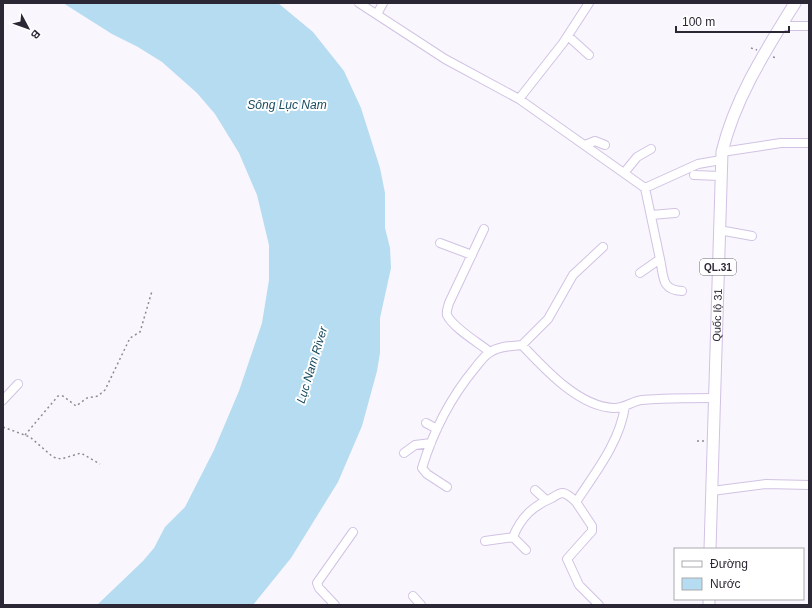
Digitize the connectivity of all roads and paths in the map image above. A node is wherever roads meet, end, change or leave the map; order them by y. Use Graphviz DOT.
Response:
graph roads {
  1 [pos="359,3"];
  2 [pos="383,3"];
  3 [pos="589,3"];
  4 [pos="794,3"];
  5 [pos="377,14"];
  6 [pos="781,26"];
  7 [pos="809,26"];
  8 [pos="568,36"];
  9 [pos="589,55"];
  10 [pos="519,99"];
  11 [pos="809,143"];
  12 [pos="585,145"];
  13 [pos="605,145"];
  14 [pos="651,149"];
  15 [pos="722,156"];
  16 [pos="624,173"];
  17 [pos="694,175"];
  18 [pos="720,176"];
  19 [pos="645,188"];
  20 [pos="675,213"];
  21 [pos="652,215"];
  22 [pos="484,229"];
  23 [pos="719,230"];
  24 [pos="752,236"];
  25 [pos="440,243"];
  26 [pos="603,247"];
  27 [pos="472,255"];
  28 [pos="660,259"];
  29 [pos="640,273"];
  30 [pos="152,291"];
  31 [pos="682,291"];
  32 [pos="522,345"];
  33 [pos="490,352"];
  34 [pos="18,384"];
  35 [pos="715,398"];
  36 [pos="3,400"];
  37 [pos="625,406"];
  38 [pos="426,423"];
  39 [pos="3,427"];
  40 [pos="437,429"];
  41 [pos="24,435"];
  42 [pos="431,443"];
  43 [pos="404,453"];
  44 [pos="100,464"];
  45 [pos="809,485"];
  46 [pos="447,487"];
  47 [pos="535,490"];
  48 [pos="712,491"];
  49 [pos="546,500"];
  50 [pos="576,502"];
  51 [pos="353,532"];
  52 [pos="513,536"];
  53 [pos="485,541"];
  54 [pos="710,548"];
  55 [pos="526,550"];
  56 [pos="413,596"];
  57 [pos="334,605"];
  58 [pos="421,605"];
  59 [pos="599,605"];
  1 -- 5 [label="street"];
  2 -- 5 [label="street"];
  3 -- 8 [label="street"];
  4 -- 6 [label="highway, Quốc lộ 31 / QL.31"];
  5 -- 10 [label="street"];
  6 -- 7 [label="street"];
  6 -- 15 [label="highway, Quốc lộ 31 / QL.31"];
  8 -- 9 [label="street"];
  8 -- 10 [label="street"];
  10 -- 12 [label="street"];
  11 -- 15 [label="street"];
  12 -- 13 [label="street"];
  12 -- 16 [label="street"];
  14 -- 16 [label="street"];
  15 -- 18 [label="highway, Quốc lộ 31 / QL.31"];
  15 -- 19 [label="street"];
  16 -- 19 [label="street"];
  17 -- 18 [label="street"];
  18 -- 23 [label="highway, Quốc lộ 31 / QL.31"];
  19 -- 21 [label="street"];
  20 -- 21 [label="street"];
  21 -- 28 [label="street"];
  22 -- 27 [label="street"];
  23 -- 24 [label="street"];
  23 -- 35 [label="highway, Quốc lộ 31 / QL.31"];
  25 -- 27 [label="street"];
  26 -- 32 [label="street"];
  27 -- 33 [label="street"];
  28 -- 29 [label="street"];
  28 -- 31 [label="street"];
  30 -- 41 [label="path"];
  32 -- 33 [label="street"];
  32 -- 37 [label="street"];
  33 -- 40 [label="street"];
  34 -- 36 [label="street"];
  35 -- 37 [label="street"];
  35 -- 48 [label="highway, Quốc lộ 31 / QL.31"];
  37 -- 50 [label="street"];
  38 -- 40 [label="street"];
  39 -- 41 [label="path"];
  40 -- 42 [label="street"];
  41 -- 44 [label="path"];
  42 -- 43 [label="street"];
  42 -- 46 [label="street"];
  45 -- 48 [label="street"];
  47 -- 49 [label="street"];
  48 -- 54 [label="highway, Quốc lộ 31 / QL.31"];
  49 -- 50 [label="street"];
  49 -- 52 [label="street"];
  50 -- 59 [label="street"];
  51 -- 57 [label="street"];
  52 -- 53 [label="street"];
  52 -- 55 [label="street"];
  56 -- 58 [label="street"];
}
